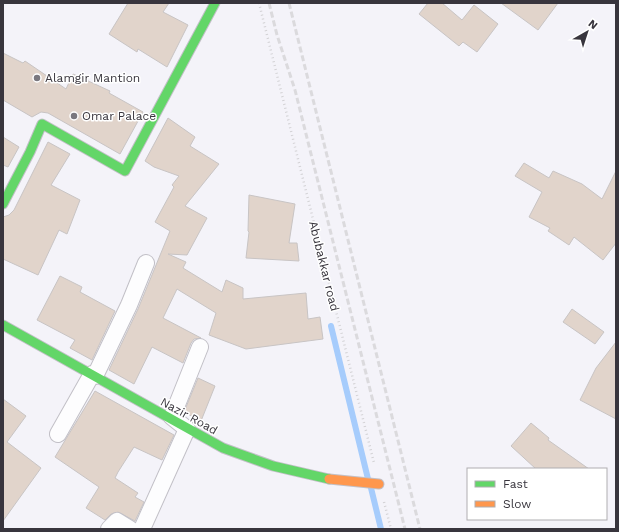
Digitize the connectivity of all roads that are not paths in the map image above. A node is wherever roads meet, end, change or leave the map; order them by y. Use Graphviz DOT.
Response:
graph roads {
  1 [pos="215,3"];
  2 [pos="3,204"];
  3 [pos="146,263"];
  4 [pos="3,325"];
  5 [pos="200,347"];
  6 [pos="93,375"];
  7 [pos="187,429"];
  8 [pos="58,434"];
  9 [pos="379,484"];
  10 [pos="110,529"];
  11 [pos="130,529"];
  12 [pos="142,529"];
  1 -- 2 [label="street"];
  3 -- 6 [label="street"];
  4 -- 6 [label="street, Nazir Road"];
  5 -- 7 [label="street"];
  6 -- 7 [label="street, Nazir Road"];
  6 -- 8 [label="street"];
  7 -- 9 [label="street, Nazir Road"];
  7 -- 12 [label="street"];
  10 -- 11 [label="street"];
}
